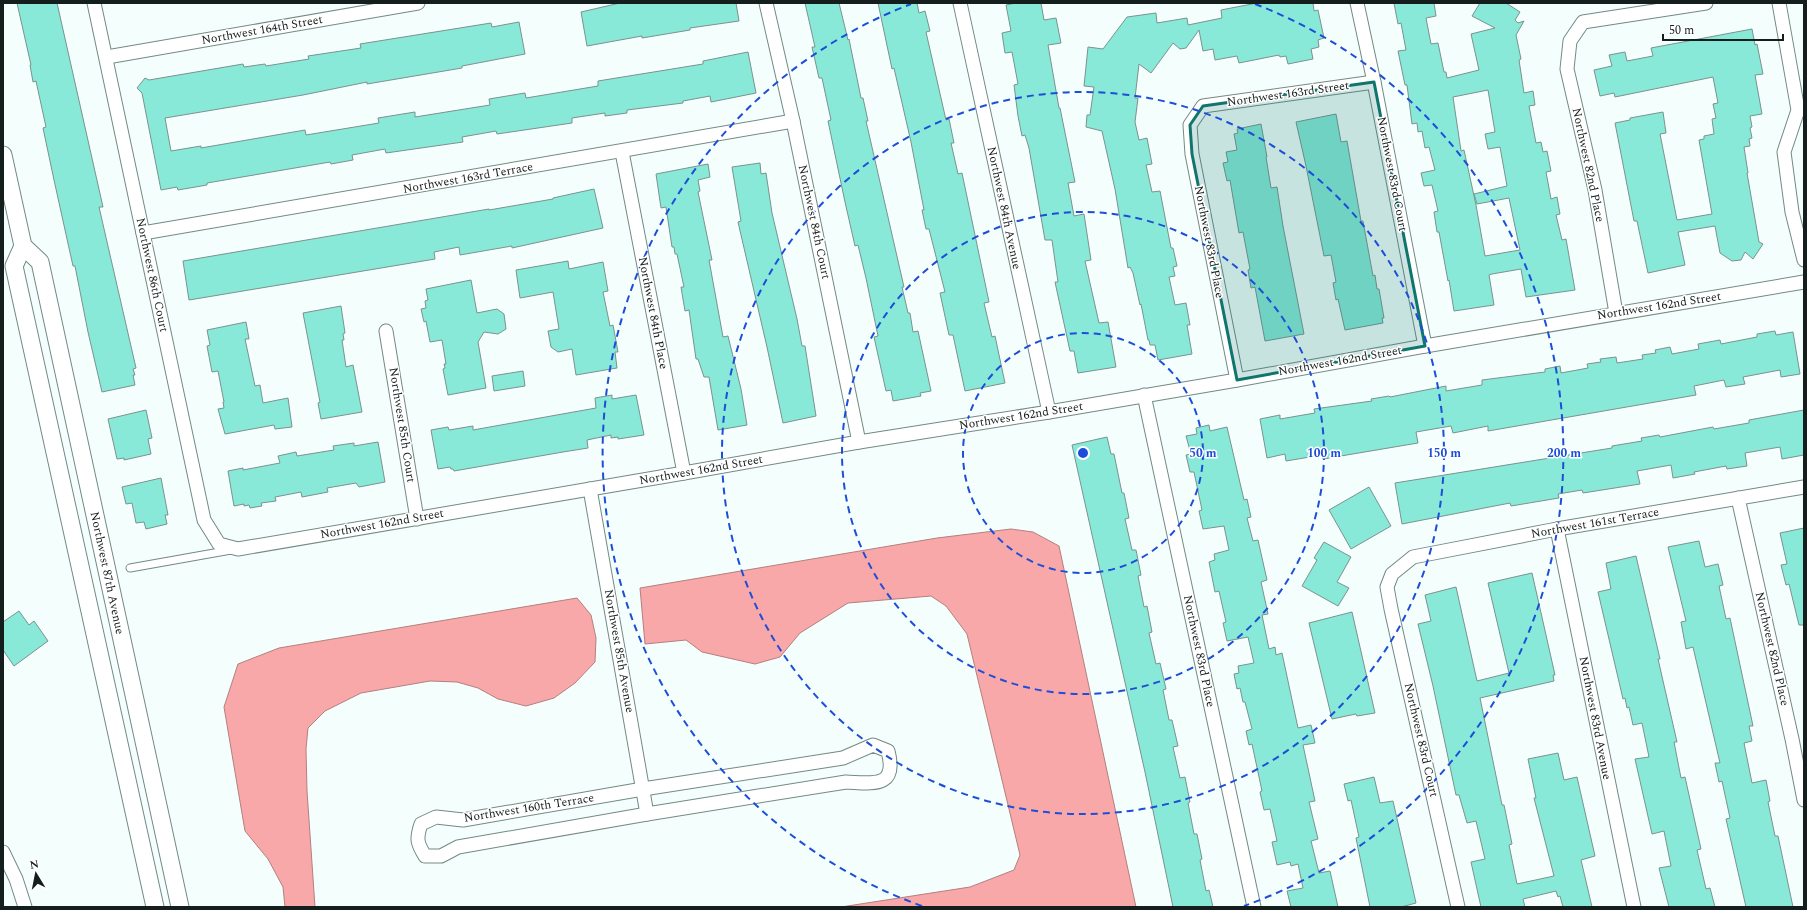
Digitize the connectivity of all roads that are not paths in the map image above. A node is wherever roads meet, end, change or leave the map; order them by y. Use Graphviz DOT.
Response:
graph roads {
  1 [pos="94,3"];
  2 [pos="418,3"];
  3 [pos="766,3"];
  4 [pos="960,3"];
  5 [pos="1357,3"];
  6 [pos="1706,3"];
  7 [pos="1779,3"];
  8 [pos="107,57"];
  9 [pos="1374,82"];
  10 [pos="1203,106"];
  11 [pos="793,121"];
  12 [pos="622,152"];
  13 [pos="3,155"];
  14 [pos="143,233"];
  15 [pos="23,246"];
  16 [pos="1804,260"];
  17 [pos="1804,282"];
  18 [pos="1616,313"];
  19 [pos="386,331"];
  20 [pos="1425,346"];
  21 [pos="1237,380"];
  22 [pos="1144,395"];
  23 [pos="1049,412"];
  24 [pos="859,442"];
  25 [pos="684,474"];
  26 [pos="1804,487"];
  27 [pos="590,489"];
  28 [pos="1738,498"];
  29 [pos="417,519"];
  30 [pos="1557,529"];
  31 [pos="219,544"];
  32 [pos="238,549"];
  33 [pos="130,568"];
  34 [pos="1392,574"];
  35 [pos="642,789"];
  36 [pos="1804,800"];
  37 [pos="647,814"];
  38 [pos="3,852"];
  39 [pos="25,907"];
  40 [pos="155,907"];
  41 [pos="180,907"];
  42 [pos="1254,907"];
  43 [pos="1458,907"];
  44 [pos="1634,907"];
  1 -- 8 [label="street, Northwest 86th Court"];
  2 -- 8 [label="street, Northwest 164th Street"];
  3 -- 11 [label="street, Northwest 84th Court"];
  4 -- 23 [label="street, Northwest 84th Avenue"];
  5 -- 9 [label="street, Northwest 83rd Court"];
  6 -- 18 [label="street, Northwest 82nd Place"];
  7 -- 16 [label="street"];
  8 -- 14 [label="street, Northwest 86th Court"];
  9 -- 10 [label="street, Northwest 163rd Street"];
  9 -- 20 [label="street, Northwest 83rd Court"];
  10 -- 21 [label="street, Northwest 83rd Place"];
  11 -- 12 [label="street, Northwest 163rd Terrace"];
  11 -- 24 [label="street, Northwest 84th Court"];
  12 -- 14 [label="street, Northwest 163rd Terrace"];
  12 -- 25 [label="street, Northwest 84th Place"];
  13 -- 15 [label="street"];
  14 -- 31 [label="street, Northwest 86th Court"];
  15 -- 40 [label="street, Northwest 87th Avenue"];
  15 -- 41 [label="street, Northwest 87th Avenue"];
  17 -- 18 [label="street, Northwest 162nd Street"];
  18 -- 20 [label="street, Northwest 162nd Street"];
  19 -- 29 [label="street, Northwest 85th Court"];
  20 -- 21 [label="street, Northwest 162nd Street"];
  21 -- 22 [label="street, Northwest 162nd Street"];
  22 -- 23 [label="street, Northwest 162nd Street"];
  22 -- 42 [label="street, Northwest 83rd Place"];
  23 -- 24 [label="street, Northwest 162nd Street"];
  24 -- 25 [label="street, Northwest 162nd Street"];
  25 -- 27 [label="street, Northwest 162nd Street"];
  26 -- 28 [label="street, Northwest 161st Terrace"];
  27 -- 29 [label="street, Northwest 162nd Street"];
  27 -- 35 [label="street, Northwest 85th Avenue"];
  28 -- 30 [label="street, Northwest 161st Terrace"];
  28 -- 36 [label="street, Northwest 82nd Place"];
  29 -- 32 [label="street, Northwest 162nd Street"];
  30 -- 34 [label="street, Northwest 161st Terrace"];
  30 -- 44 [label="street, Northwest 83rd Avenue"];
  31 -- 32 [label="street, Northwest 162nd Street"];
  32 -- 33 [label="lane, Northwest 162nd Street"];
  34 -- 43 [label="street, Northwest 83rd Court"];
  35 -- 37 [label="street, Northwest 85th Avenue"];
  35 -- 37 [label="street, Northwest 160th Terrace"];
  35 -- 37 [label="street, Northwest 160th Terrace"];
  38 -- 39 [label="street"];
}
